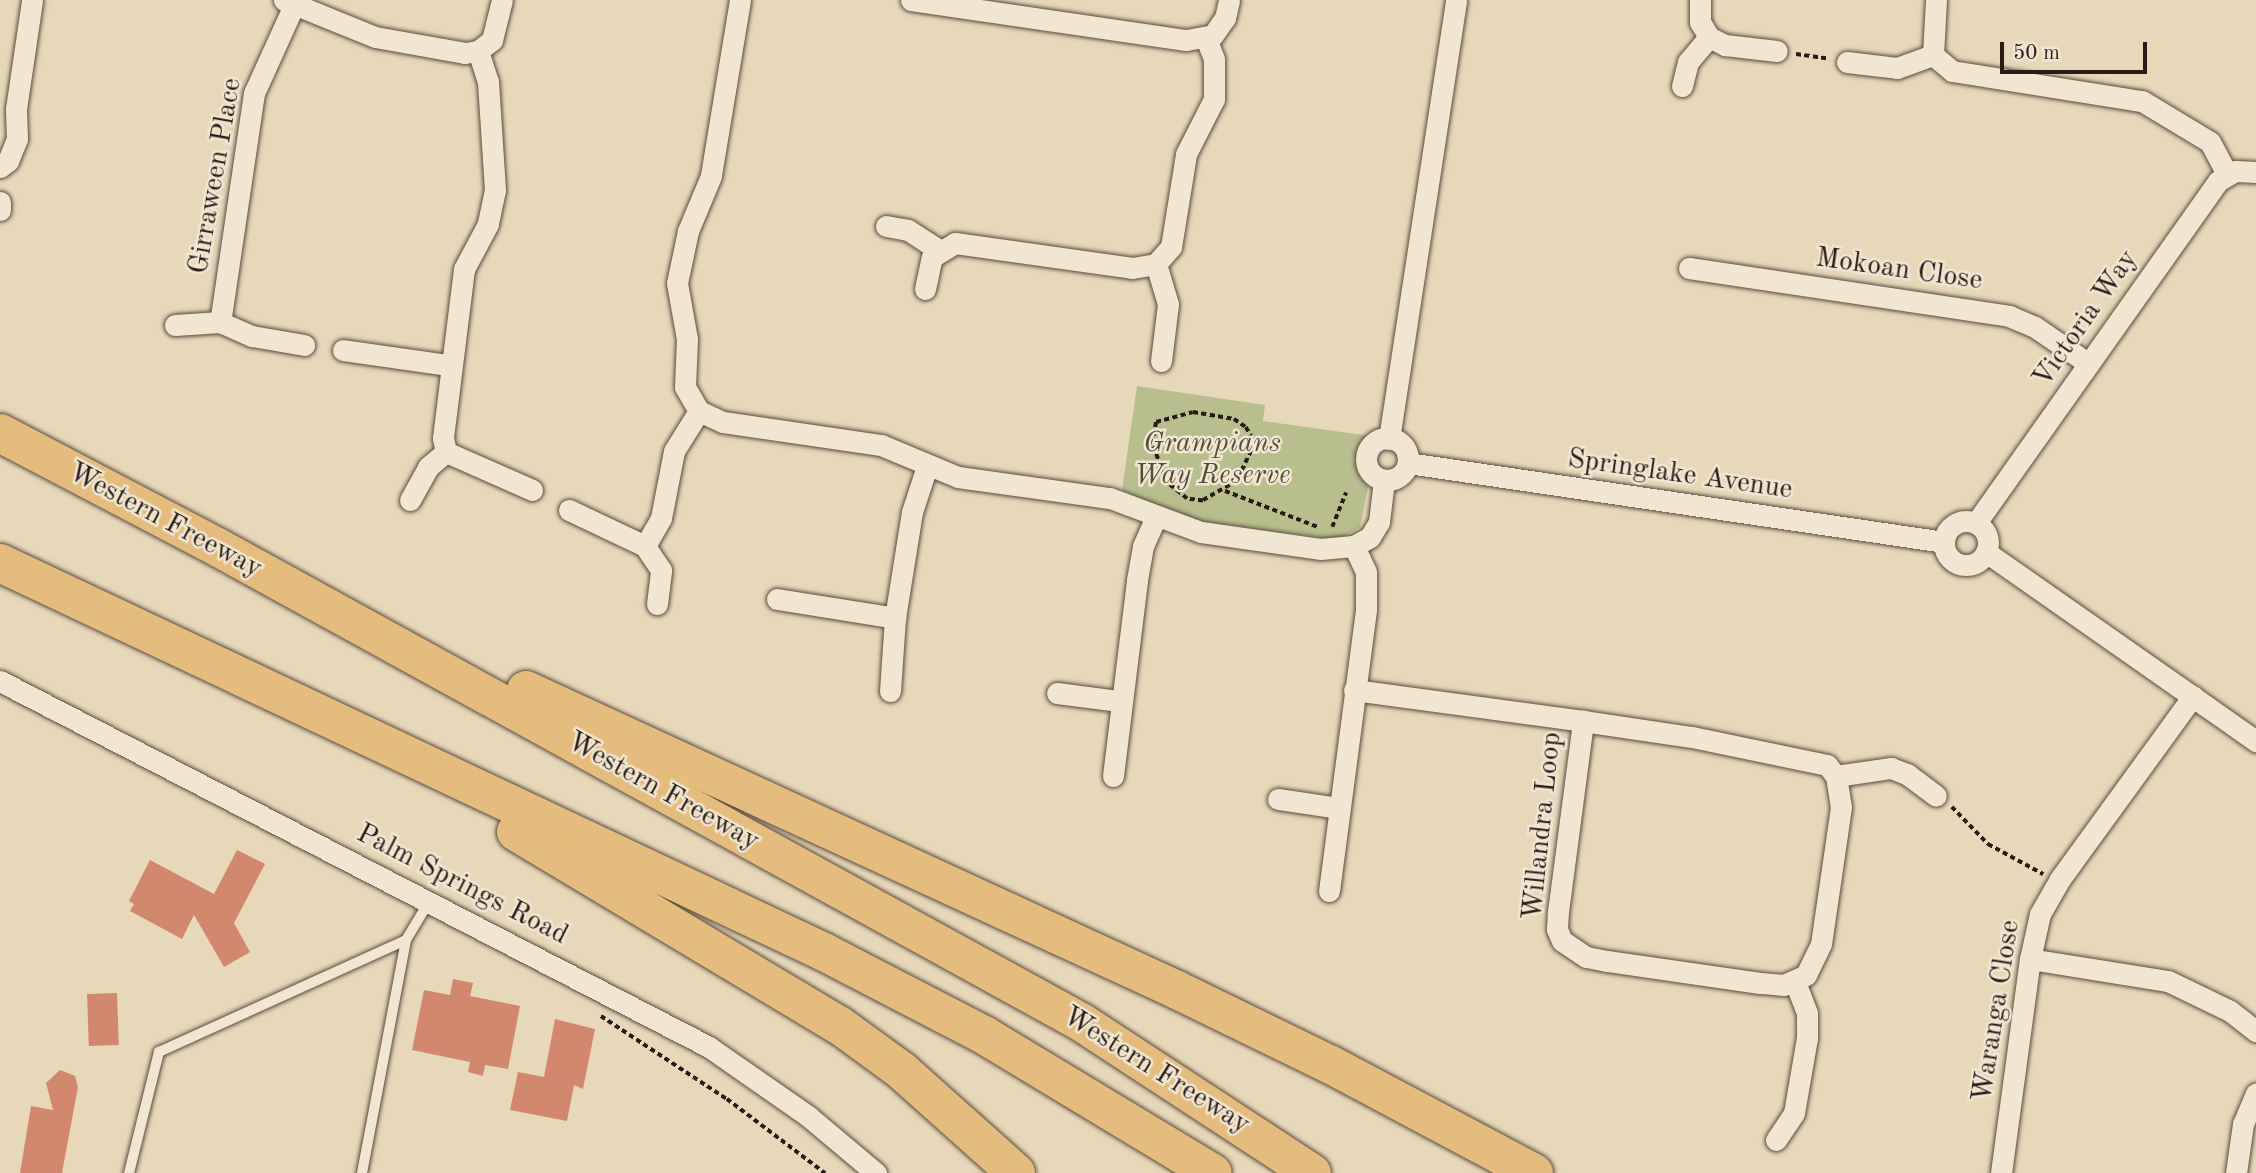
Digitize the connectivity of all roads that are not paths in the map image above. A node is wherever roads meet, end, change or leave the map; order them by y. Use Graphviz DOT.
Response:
graph roads {
  1 [pos="32,0"];
  2 [pos="502,0"];
  3 [pos="740,0"];
  4 [pos="911,0"];
  5 [pos="1229,0"];
  6 [pos="1456,0"];
  7 [pos="1700,0"];
  8 [pos="1936,0"];
  9 [pos="289,2"];
  10 [pos="1709,37"];
  11 [pos="1206,38"];
  12 [pos="478,51"];
  13 [pos="1777,51"];
  14 [pos="1933,55"];
  15 [pos="1847,62"];
  16 [pos="1682,86"];
  17 [pos="16,109"];
  18 [pos="0,150"];
  19 [pos="0,167"];
  20 [pos="2256,172"];
  21 [pos="2227,174"];
  22 [pos="0,202"];
  23 [pos="0,210"];
  24 [pos="886,226"];
  25 [pos="939,250"];
  26 [pos="1156,264"];
  27 [pos="1689,268"];
  28 [pos="925,289"];
  29 [pos="220,322"];
  30 [pos="175,325"];
  31 [pos="304,345"];
  32 [pos="344,350"];
  33 [pos="1161,361"];
  34 [pos="2089,364"];
  35 [pos="449,365"];
  36 [pos="699,411"];
  37 [pos="0,433"];
  38 [pos="1389,439"];
  39 [pos="446,452"];
  40 [pos="1408,463"];
  41 [pos="927,466"];
  42 [pos="1384,480"];
  43 [pos="532,490"];
  44 [pos="410,500"];
  45 [pos="569,510"];
  46 [pos="1156,517"];
  47 [pos="1976,523"];
  48 [pos="1944,542"];
  49 [pos="645,546"];
  50 [pos="1354,546"];
  51 [pos="219,548"];
  52 [pos="1986,552"];
  53 [pos="0,565"];
  54 [pos="777,599"];
  55 [pos="657,604"];
  56 [pos="895,618"];
  57 [pos="0,681"];
  58 [pos="1354,690"];
  59 [pos="890,691"];
  60 [pos="1057,693"];
  61 [pos="2193,696"];
  62 [pos="1119,701"];
  63 [pos="1583,721"];
  64 [pos="2256,741"];
  65 [pos="1113,776"];
  66 [pos="1836,776"];
  67 [pos="1936,796"];
  68 [pos="1278,799"];
  69 [pos="1339,808"];
  70 [pos="1329,891"];
  71 [pos="430,899"];
  72 [pos="406,940"];
  73 [pos="2030,958"];
  74 [pos="1795,982"];
  75 [pos="2256,1031"];
  76 [pos="2256,1094"];
  77 [pos="1776,1140"];
  78 [pos="129,1173"];
  79 [pos="362,1173"];
  80 [pos="876,1173"];
  81 [pos="1016,1173"];
  82 [pos="1213,1173"];
  83 [pos="1312,1173"];
  84 [pos="1535,1173"];
  85 [pos="2001,1173"];
  86 [pos="2236,1173"];
  1 -- 17 [label="street"];
  2 -- 12 [label="street"];
  3 -- 36 [label="street"];
  4 -- 11 [label="street"];
  5 -- 11 [label="street"];
  6 -- 38 [label="street"];
  7 -- 10 [label="street"];
  8 -- 14 [label="street"];
  9 -- 12 [label="street"];
  9 -- 29 [label="street, Girraween Place"];
  10 -- 13 [label="street"];
  10 -- 16 [label="street"];
  11 -- 26 [label="street"];
  12 -- 35 [label="street"];
  14 -- 15 [label="street"];
  14 -- 21 [label="street"];
  17 -- 18 [label="street"];
  17 -- 19 [label="street"];
  20 -- 21 [label="street"];
  21 -- 34 [label="street, Victoria Way"];
  22 -- 23 [label="street"];
  24 -- 25 [label="street"];
  25 -- 26 [label="street"];
  25 -- 28 [label="street"];
  26 -- 33 [label="street"];
  27 -- 34 [label="street, Mokoan Close"];
  29 -- 30 [label="street"];
  29 -- 31 [label="street"];
  32 -- 35 [label="street"];
  34 -- 47 [label="street, Victoria Way"];
  35 -- 39 [label="street"];
  36 -- 41 [label="street"];
  36 -- 49 [label="street"];
  37 -- 51 [label="highway, Western Freeway"];
  38 -- 40 [label="street"];
  38 -- 42 [label="street"];
  39 -- 43 [label="street"];
  39 -- 44 [label="street"];
  40 -- 42 [label="street"];
  40 -- 48 [label="street, Springlake Avenue"];
  41 -- 46 [label="street"];
  41 -- 56 [label="street"];
  42 -- 50 [label="street"];
  45 -- 49 [label="street"];
  46 -- 50 [label="street"];
  46 -- 62 [label="street"];
  47 -- 48 [label="street"];
  47 -- 52 [label="street"];
  48 -- 52 [label="street"];
  49 -- 55 [label="street"];
  50 -- 58 [label="street"];
  51 -- 83 [label="highway, Western Freeway"];
  51 -- 84 [label="highway"];
  52 -- 61 [label="street"];
  53 -- 81 [label="highway"];
  53 -- 82 [label="highway, Western Freeway"];
  54 -- 56 [label="street"];
  56 -- 59 [label="street"];
  57 -- 71 [label="street, Palm Springs Road"];
  58 -- 63 [label="street, Willandra Loop"];
  58 -- 69 [label="street"];
  60 -- 62 [label="street"];
  61 -- 64 [label="street"];
  61 -- 73 [label="street, Waranga Close"];
  62 -- 65 [label="street"];
  63 -- 66 [label="street, Willandra Loop"];
  63 -- 74 [label="street, Willandra Loop"];
  66 -- 67 [label="street"];
  66 -- 74 [label="street"];
  68 -- 69 [label="street"];
  69 -- 70 [label="street"];
  71 -- 72 [label="lane"];
  71 -- 80 [label="street, Palm Springs Road"];
  72 -- 78 [label="lane"];
  72 -- 79 [label="lane"];
  73 -- 75 [label="street"];
  73 -- 85 [label="street, Waranga Close"];
  74 -- 77 [label="street"];
  76 -- 86 [label="street"];
}
